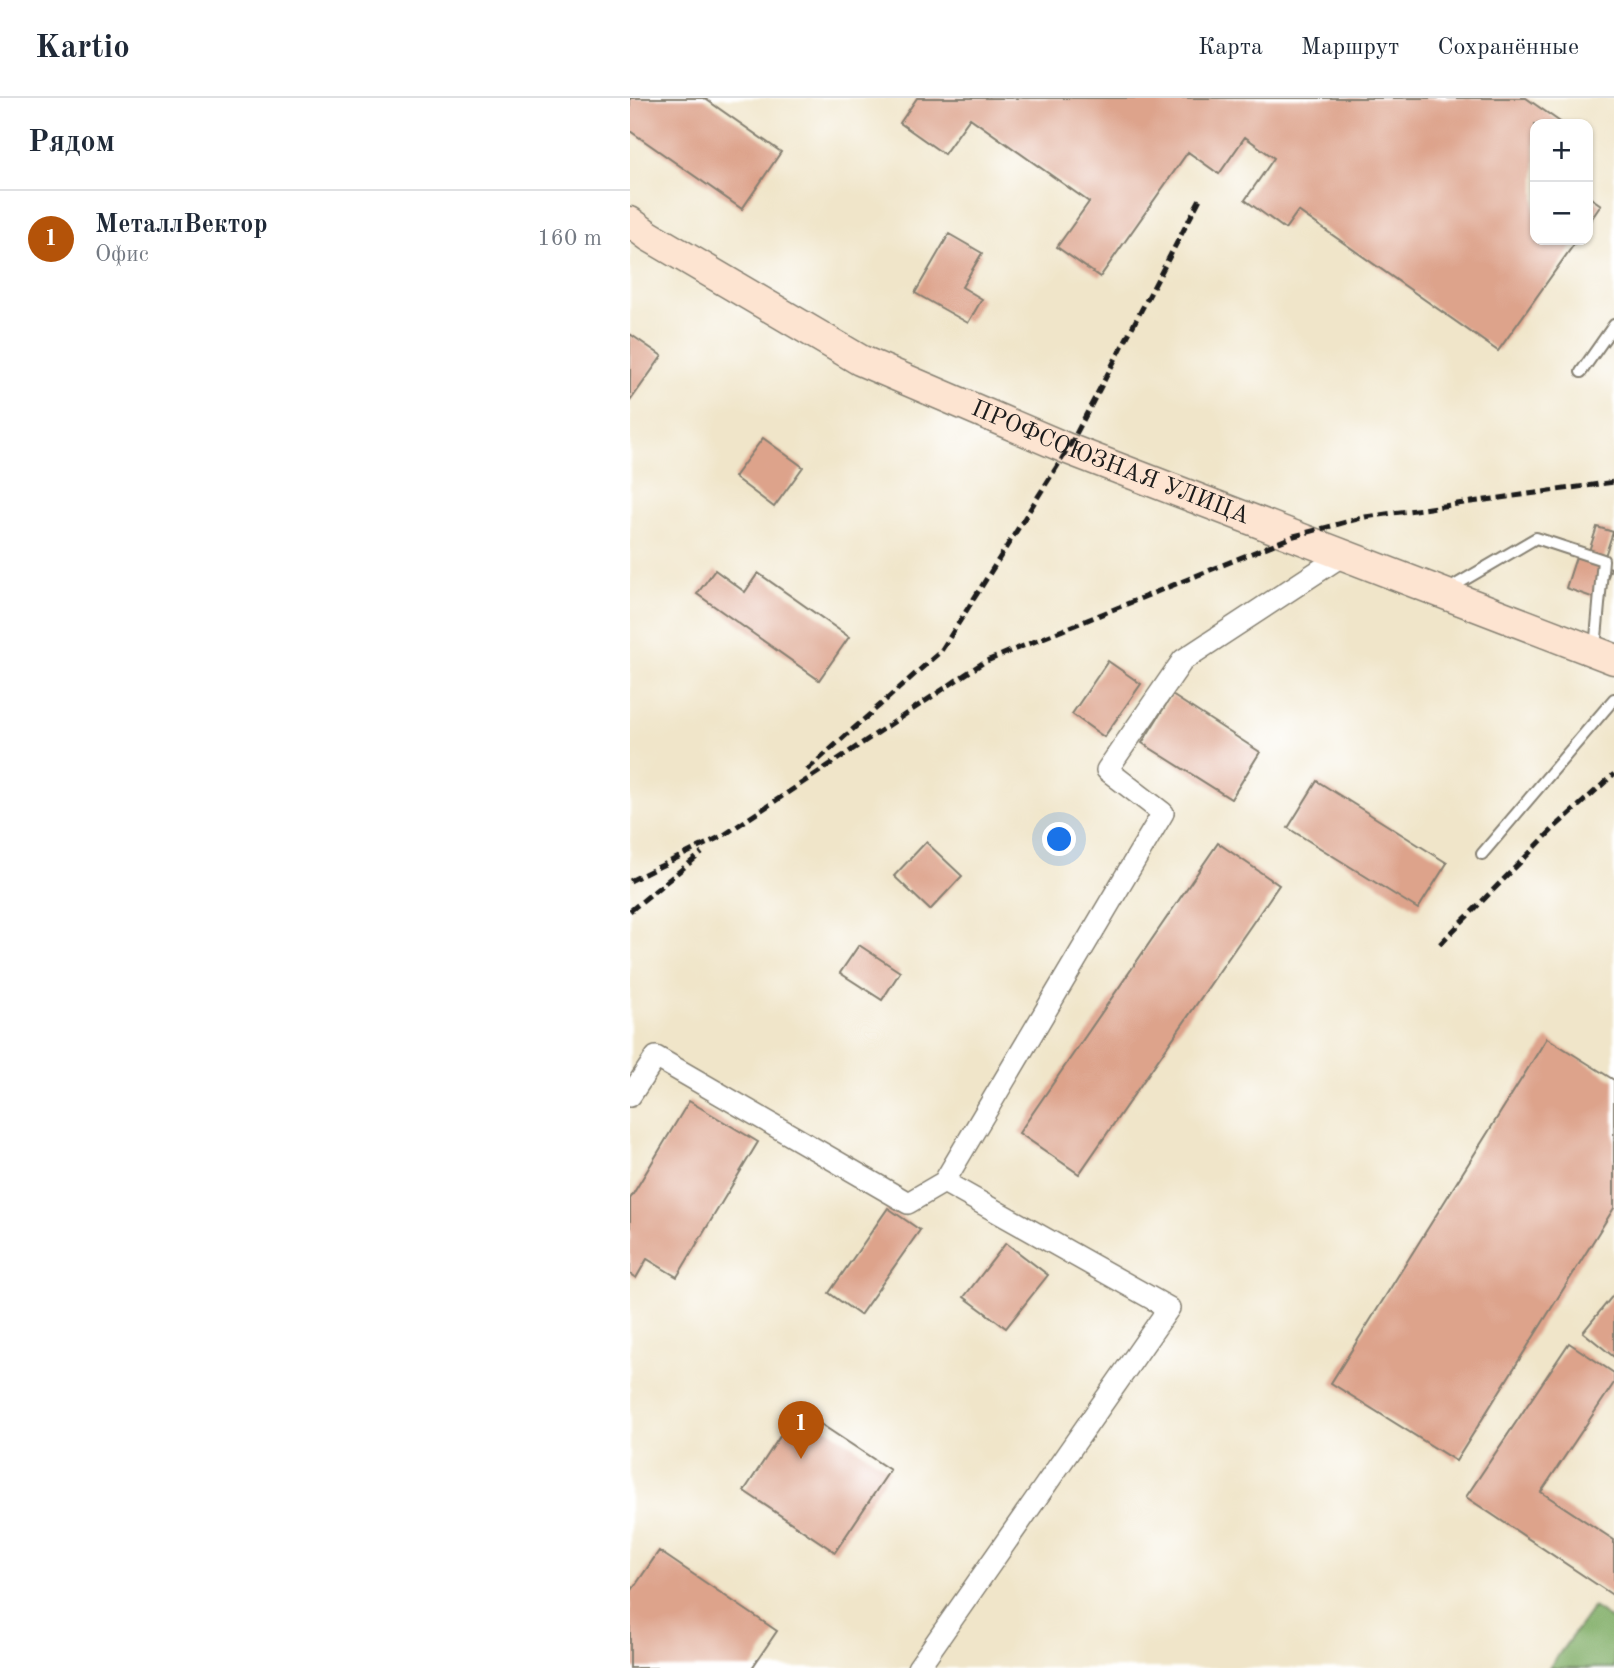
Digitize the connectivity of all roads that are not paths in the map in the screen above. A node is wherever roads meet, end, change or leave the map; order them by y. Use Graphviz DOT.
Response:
graph roads {
  1 [pos="630,222"];
  2 [pos="1614,325"];
  3 [pos="1581,372"];
  4 [pos="1343,555"];
  5 [pos="1443,593"];
  6 [pos="1604,655"];
  7 [pos="1614,699"];
  8 [pos="1482,854"];
  9 [pos="630,1096"];
  10 [pos="944,1182"];
  11 [pos="918,1668"];
  1 -- 4 [label="main road, ПРОФСОЮЗНАЯ УЛИЦА"];
  2 -- 3 [label="lane"];
  4 -- 5 [label="main road, ПРОФСОЮЗНАЯ УЛИЦА"];
  4 -- 10 [label="street"];
  5 -- 6 [label="main road, ПРОФСОЮЗНАЯ УЛИЦА"];
  5 -- 6 [label="lane"];
  7 -- 8 [label="lane"];
  9 -- 10 [label="street"];
  10 -- 11 [label="street"];
}
